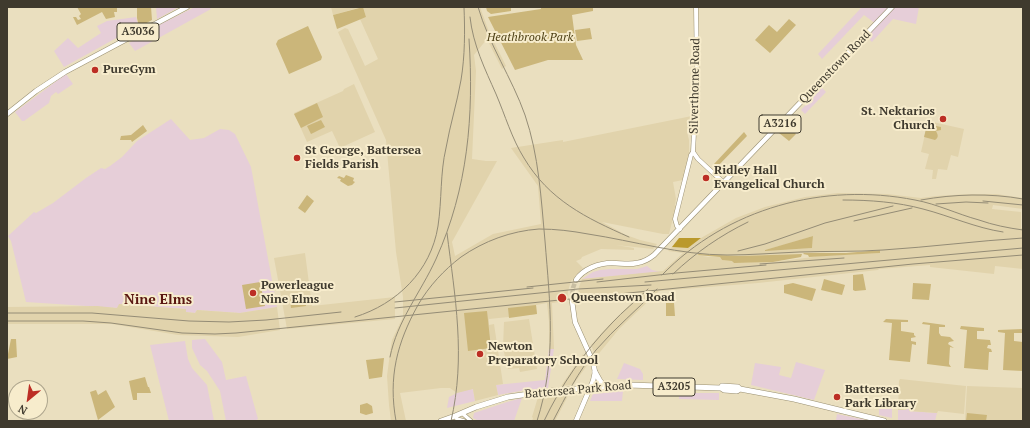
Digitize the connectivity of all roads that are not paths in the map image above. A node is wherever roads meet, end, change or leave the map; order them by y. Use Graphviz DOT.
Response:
graph roads {
  1 [pos="187,7"];
  2 [pos="696,7"];
  3 [pos="892,7"];
  4 [pos="7,114"];
  5 [pos="693,152"];
  6 [pos="698,159"];
  7 [pos="690,165"];
  8 [pos="724,183"];
  9 [pos="680,229"];
  10 [pos="576,280"];
  11 [pos="572,301"];
  12 [pos="595,372"];
  13 [pos="606,387"];
  14 [pos="590,389"];
  15 [pos="462,413"];
  16 [pos="456,416"];
  17 [pos="441,421"];
  18 [pos="464,421"];
  19 [pos="471,421"];
  20 [pos="576,421"];
  21 [pos="884,421"];
  1 -- 4 [label="main road, A3036"];
  2 -- 5 [label="main road, Silverthorne Road"];
  3 -- 8 [label="main road, Queenstown Road / A3216"];
  5 -- 6 [label="main road"];
  5 -- 7 [label="main road, Silverthorne Road"];
  6 -- 7 [label="main road"];
  6 -- 8 [label="main road"];
  7 -- 9 [label="main road, Silverthorne Road"];
  8 -- 9 [label="main road, Queenstown Road / A3216"];
  9 -- 10 [label="main road, Queenstown Road / A3216"];
  11 -- 12 [label="main road"];
  12 -- 13 [label="highway"];
  12 -- 14 [label="main road"];
  13 -- 14 [label="highway, Battersea Park Road / A3205"];
  13 -- 21 [label="highway, Battersea Park Road / A3205"];
  14 -- 15 [label="highway, Battersea Park Road / A3205"];
  14 -- 20 [label="main road"];
  15 -- 16 [label="highway, Battersea Park Road / A3205"];
  15 -- 19 [label="street"];
  16 -- 17 [label="highway, Battersea Park Road / A3205"];
  16 -- 18 [label="street"];
}
